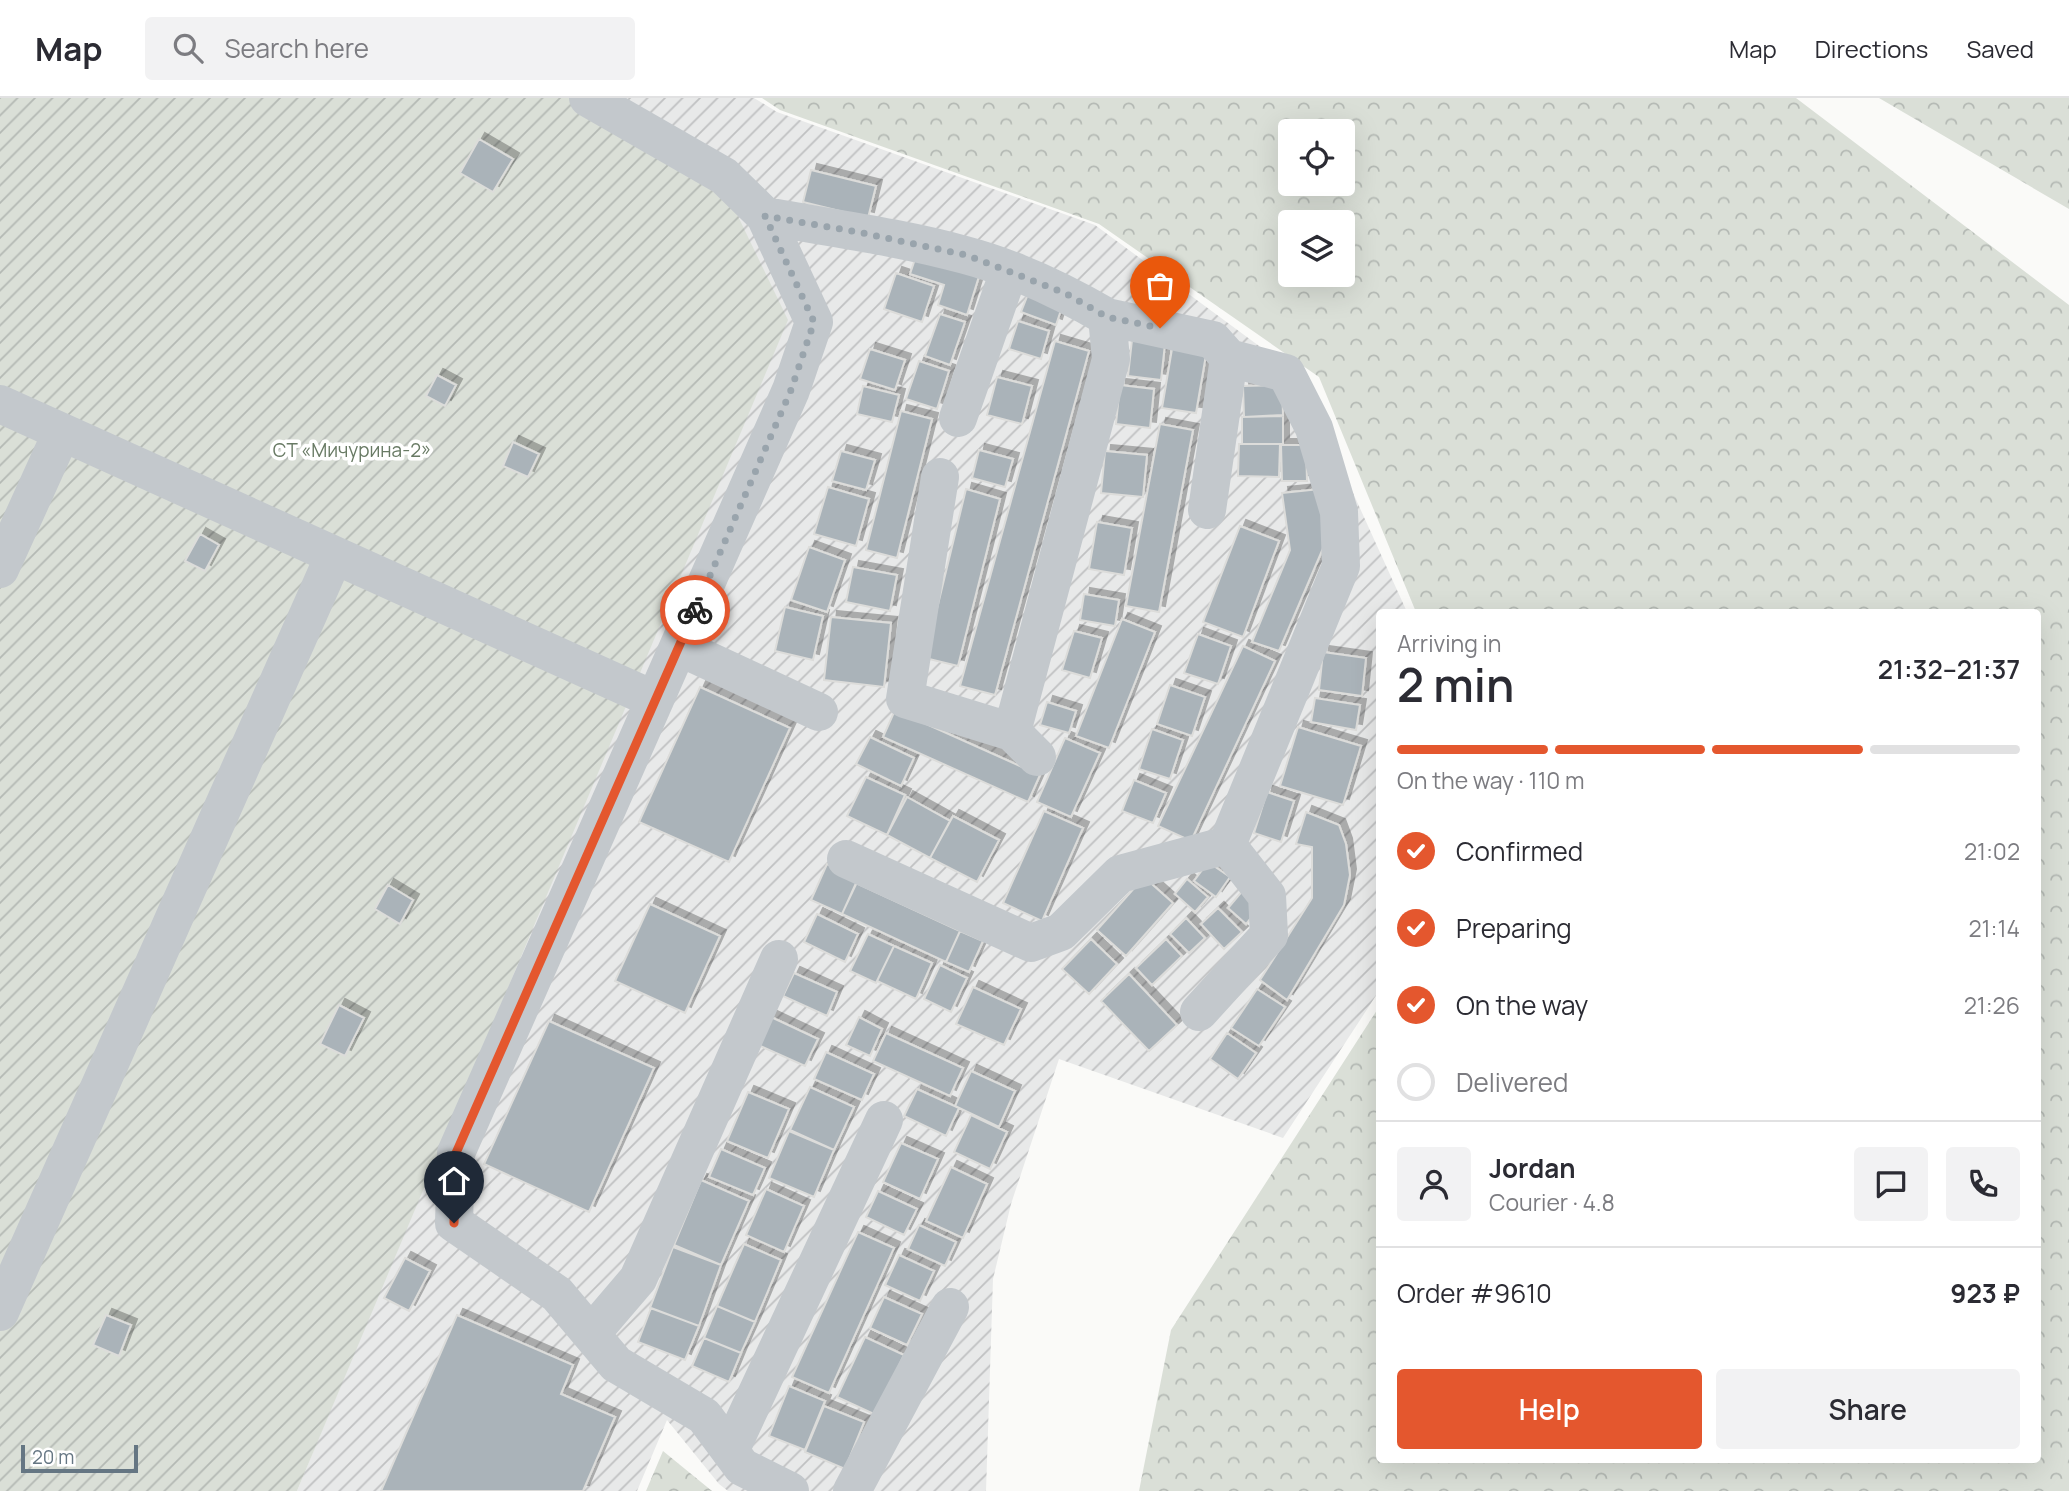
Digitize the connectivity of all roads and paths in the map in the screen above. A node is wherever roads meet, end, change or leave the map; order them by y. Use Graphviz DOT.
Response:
graph roads {
  1 [pos="588,98"];
  2 [pos="765,216"];
  3 [pos="1009,271"];
  4 [pos="1107,317"];
  5 [pos="1230,358"];
  6 [pos="0,404"];
  7 [pos="958,418"];
  8 [pos="61,433"];
  9 [pos="940,477"];
  10 [pos="1207,510"];
  11 [pos="334,556"];
  12 [pos="0,569"];
  13 [pos="679,647"];
  14 [pos="655,700"];
  15 [pos="819,712"];
  16 [pos="1227,845"];
  17 [pos="846,859"];
  18 [pos="779,959"];
  19 [pos="1199,1012"];
  20 [pos="884,1120"];
  21 [pos="950,1307"];
  22 [pos="0,1312"];
  23 [pos="591,1334"];
  24 [pos="730,1451"];
  25 [pos="790,1491"];
  26 [pos="852,1491"];
  1 -- 2 [label="street"];
  2 -- 3 [label="street"];
  2 -- 13 [label="street"];
  3 -- 4 [label="street"];
  3 -- 7 [label="street"];
  4 -- 5 [label="street"];
  4 -- 9 [label="street"];
  5 -- 10 [label="street"];
  5 -- 16 [label="street"];
  6 -- 8 [label="street"];
  8 -- 11 [label="street"];
  8 -- 12 [label="street"];
  11 -- 14 [label="street"];
  11 -- 22 [label="street"];
  13 -- 14 [label="street"];
  13 -- 15 [label="street"];
  14 -- 23 [label="street"];
  16 -- 17 [label="street"];
  16 -- 19 [label="street"];
  18 -- 23 [label="street"];
  20 -- 24 [label="street"];
  21 -- 26 [label="street"];
  23 -- 24 [label="street"];
  24 -- 25 [label="street"];
}
